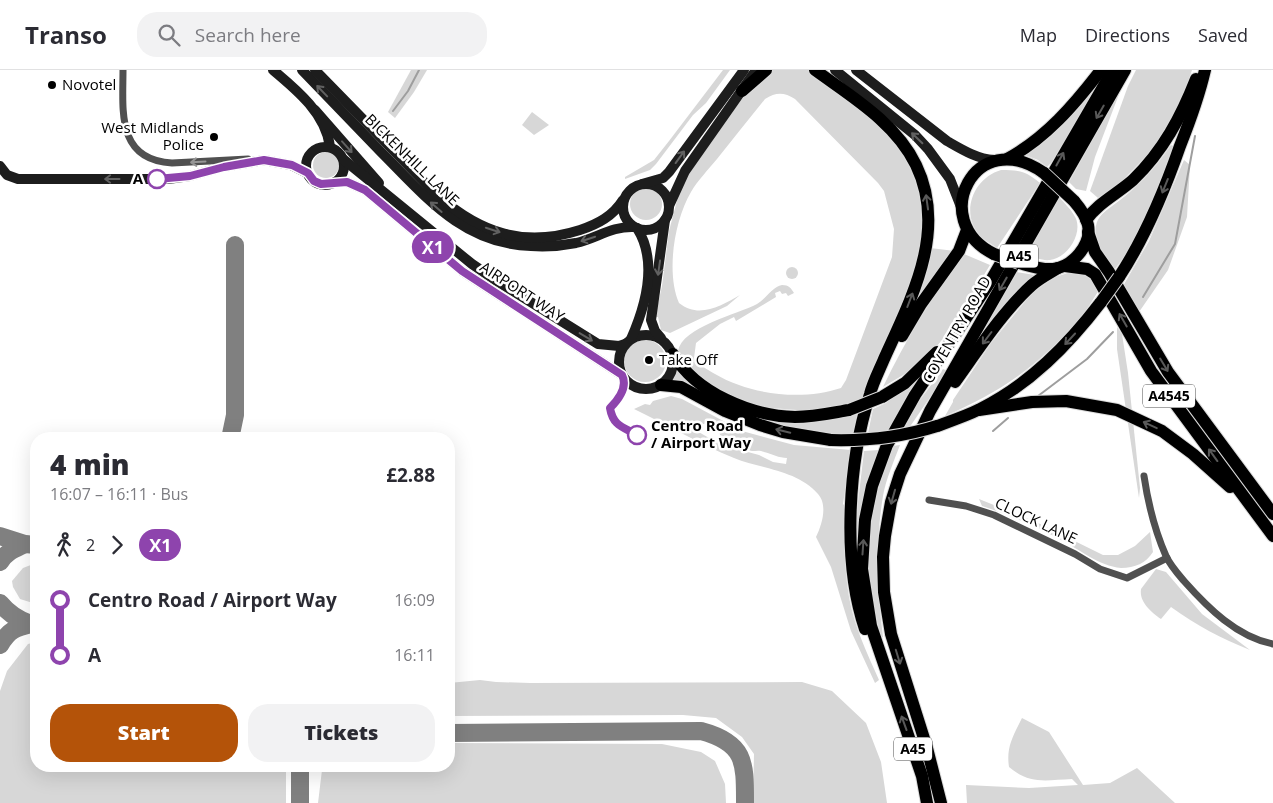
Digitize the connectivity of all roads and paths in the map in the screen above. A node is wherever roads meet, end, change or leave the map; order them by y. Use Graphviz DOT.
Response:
graph roads {
  1 [pos="123,70"];
  2 [pos="273,70"];
  3 [pos="302,70"];
  4 [pos="314,70"];
  5 [pos="744,70"];
  6 [pos="756,70"];
  7 [pos="766,70"];
  8 [pos="816,70"];
  9 [pos="835,70"];
  10 [pos="856,70"];
  11 [pos="1101,70"];
  12 [pos="1113,70"];
  13 [pos="1125,70"];
  14 [pos="1200,72"];
  15 [pos="742,91"];
  16 [pos="315,110"];
  17 [pos="330,147"];
  18 [pos="344,159"];
  19 [pos="264,160"];
  20 [pos="1000,160"];
  21 [pos="0,166"];
  22 [pos="308,173"];
  23 [pos="335,182"];
  24 [pos="642,184"];
  25 [pos="390,198"];
  26 [pos="623,200"];
  27 [pos="1037,202"];
  28 [pos="669,206"];
  29 [pos="962,208"];
  30 [pos="665,220"];
  31 [pos="1087,226"];
  32 [pos="635,228"];
  33 [pos="967,230"];
  34 [pos="1061,267"];
  35 [pos="661,338"];
  36 [pos="628,341"];
  37 [pos="673,354"];
  38 [pos="622,375"];
  39 [pos="661,384"];
  40 [pos="870,393"];
  41 [pos="979,410"];
  42 [pos="912,447"];
  43 [pos="1144,476"];
  44 [pos="929,500"];
  45 [pos="1255,510"];
  46 [pos="1273,514"];
  47 [pos="1273,536"];
  48 [pos="1167,558"];
  49 [pos="1127,578"];
  50 [pos="1132,585"];
  51 [pos="1273,644"];
  52 [pos="895,696"];
  53 [pos="927,803"];
  54 [pos="941,803"];
  19 -- 1 [label="street, one-way"];
  2 -- 16 [label="street"];
  32 -- 3 [label="street, BICKENHILL LANE, one-way"];
  4 -- 26 [label="street, BICKENHILL LANE, one-way"];
  24 -- 5 [label="street, one-way"];
  6 -- 15 [label="street"];
  7 -- 15 [label="highway"];
  40 -- 8 [label="highway, one-way"];
  29 -- 9 [label="street, one-way"];
  10 -- 20 [label="street"];
  11 -- 20 [label="highway"];
  27 -- 12 [label="highway, COVENTRY ROAD / A45, one-way"];
  13 -- 42 [label="highway, COVENTRY ROAD / A45, one-way"];
  14 -- 31 [label="highway"];
  14 -- 41 [label="highway, one-way, bridge"];
  15 -- 28 [label="street"];
  16 -- 17 [label="street"];
  16 -- 25 [label="street, one-way"];
  17 -- 18 [label="street"];
  17 -- 22 [label="street"];
  18 -- 23 [label="street"];
  18 -- 25 [label="street, AIRPORT WAY"];
  19 -- 21 [label="street, one-way"];
  19 -- 22 [label="street"];
  20 -- 29 [label="highway"];
  20 -- 31 [label="highway, bridge"];
  22 -- 23 [label="street"];
  23 -- 38 [label="street, AIRPORT WAY"];
  24 -- 26 [label="street"];
  24 -- 28 [label="street"];
  25 -- 36 [label="street, AIRPORT WAY, one-way"];
  26 -- 32 [label="street"];
  27 -- 37 [label="highway, bridge"];
  52 -- 27 [label="highway, COVENTRY ROAD / A45, one-way"];
  28 -- 30 [label="street"];
  29 -- 33 [label="highway"];
  30 -- 32 [label="street"];
  30 -- 35 [label="street, one-way"];
  31 -- 34 [label="highway"];
  31 -- 46 [label="highway, A4545, one-way"];
  32 -- 36 [label="street"];
  33 -- 34 [label="highway, bridge"];
  33 -- 40 [label="highway"];
  34 -- 42 [label="highway, one-way"];
  45 -- 34 [label="highway, A4545, one-way"];
  35 -- 36 [label="street"];
  35 -- 37 [label="street"];
  36 -- 38 [label="street"];
  37 -- 39 [label="street"];
  38 -- 39 [label="street"];
  41 -- 39 [label="highway, one-way, bridge"];
  40 -- 52 [label="highway"];
  45 -- 41 [label="highway, A4545, one-way"];
  42 -- 54 [label="highway, A45, one-way"];
  43 -- 48 [label="street"];
  44 -- 49 [label="street, CLOCK LANE"];
  45 -- 47 [label="highway, A4545"];
  48 -- 49 [label="street"];
  48 -- 51 [label="street"];
  49 -- 50 [label="street"];
  53 -- 52 [label="highway, A45, one-way"];
}
